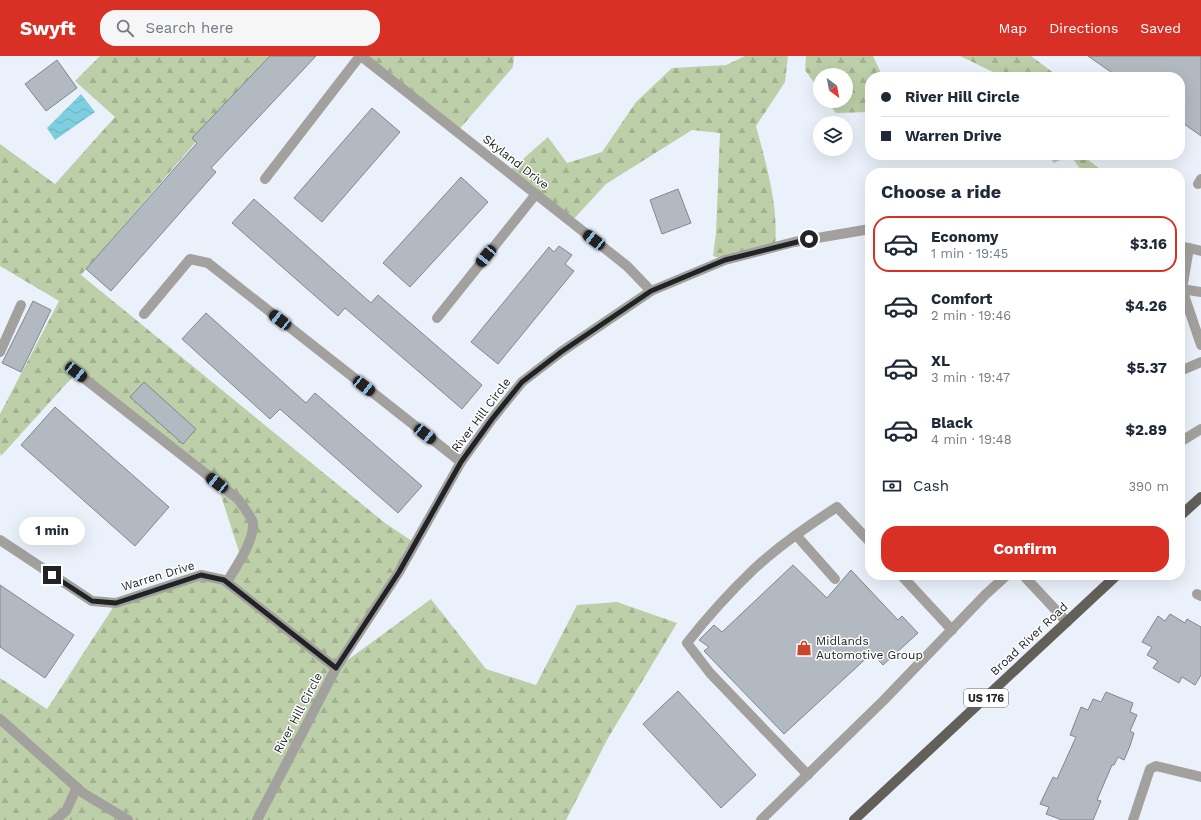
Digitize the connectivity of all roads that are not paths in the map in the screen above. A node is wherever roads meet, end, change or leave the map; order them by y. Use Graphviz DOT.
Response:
graph roads {
  1 [pos="361,56"];
  2 [pos="265,179"];
  3 [pos="536,194"];
  4 [pos="865,230"];
  5 [pos="1185,247"];
  6 [pos="1201,251"];
  7 [pos="1185,290"];
  8 [pos="651,291"];
  9 [pos="1201,292"];
  10 [pos="1185,300"];
  11 [pos="21,305"];
  12 [pos="144,314"];
  13 [pos="437,318"];
  14 [pos="1201,345"];
  15 [pos="0,352"];
  16 [pos="1201,362"];
  17 [pos="1185,370"];
  18 [pos="76,372"];
  19 [pos="1201,429"];
  20 [pos="1185,439"];
  21 [pos="461,462"];
  22 [pos="1201,498"];
  23 [pos="1185,512"];
  24 [pos="796,535"];
  25 [pos="865,537"];
  26 [pos="0,540"];
  27 [pos="834,579"];
  28 [pos="906,580"];
  29 [pos="1002,580"];
  30 [pos="1028,580"];
  31 [pos="1112,580"];
  32 [pos="227,582"];
  33 [pos="1067,622"];
  34 [pos="952,630"];
  35 [pos="336,668"];
  36 [pos="0,719"];
  37 [pos="808,775"];
  38 [pos="1201,778"];
  39 [pos="77,787"];
  40 [pos="55,820"];
  41 [pos="128,820"];
  42 [pos="257,820"];
  43 [pos="761,820"];
  44 [pos="854,820"];
  45 [pos="1133,820"];
  1 -- 2 [label="street"];
  1 -- 3 [label="street, Skyland Drive"];
  3 -- 8 [label="street, Skyland Drive"];
  3 -- 13 [label="street"];
  4 -- 8 [label="street, River Hill Circle"];
  5 -- 6 [label="street"];
  7 -- 9 [label="street"];
  8 -- 21 [label="street, River Hill Circle"];
  10 -- 14 [label="street"];
  11 -- 15 [label="street"];
  12 -- 21 [label="street"];
  16 -- 17 [label="street"];
  18 -- 32 [label="street"];
  19 -- 20 [label="street"];
  21 -- 35 [label="street, River Hill Circle"];
  22 -- 23 [label="main road"];
  24 -- 25 [label="street"];
  24 -- 27 [label="street"];
  24 -- 37 [label="street"];
  26 -- 32 [label="street, Warren Drive"];
  28 -- 34 [label="street"];
  29 -- 34 [label="street"];
  30 -- 33 [label="street"];
  31 -- 33 [label="main road, Broad River Road / US 176"];
  32 -- 35 [label="street, Warren Drive"];
  33 -- 44 [label="main road, Broad River Road / US 176"];
  34 -- 37 [label="street"];
  35 -- 42 [label="street, River Hill Circle"];
  36 -- 39 [label="street"];
  37 -- 43 [label="street"];
  38 -- 45 [label="street"];
  39 -- 40 [label="street"];
  39 -- 41 [label="street"];
}
